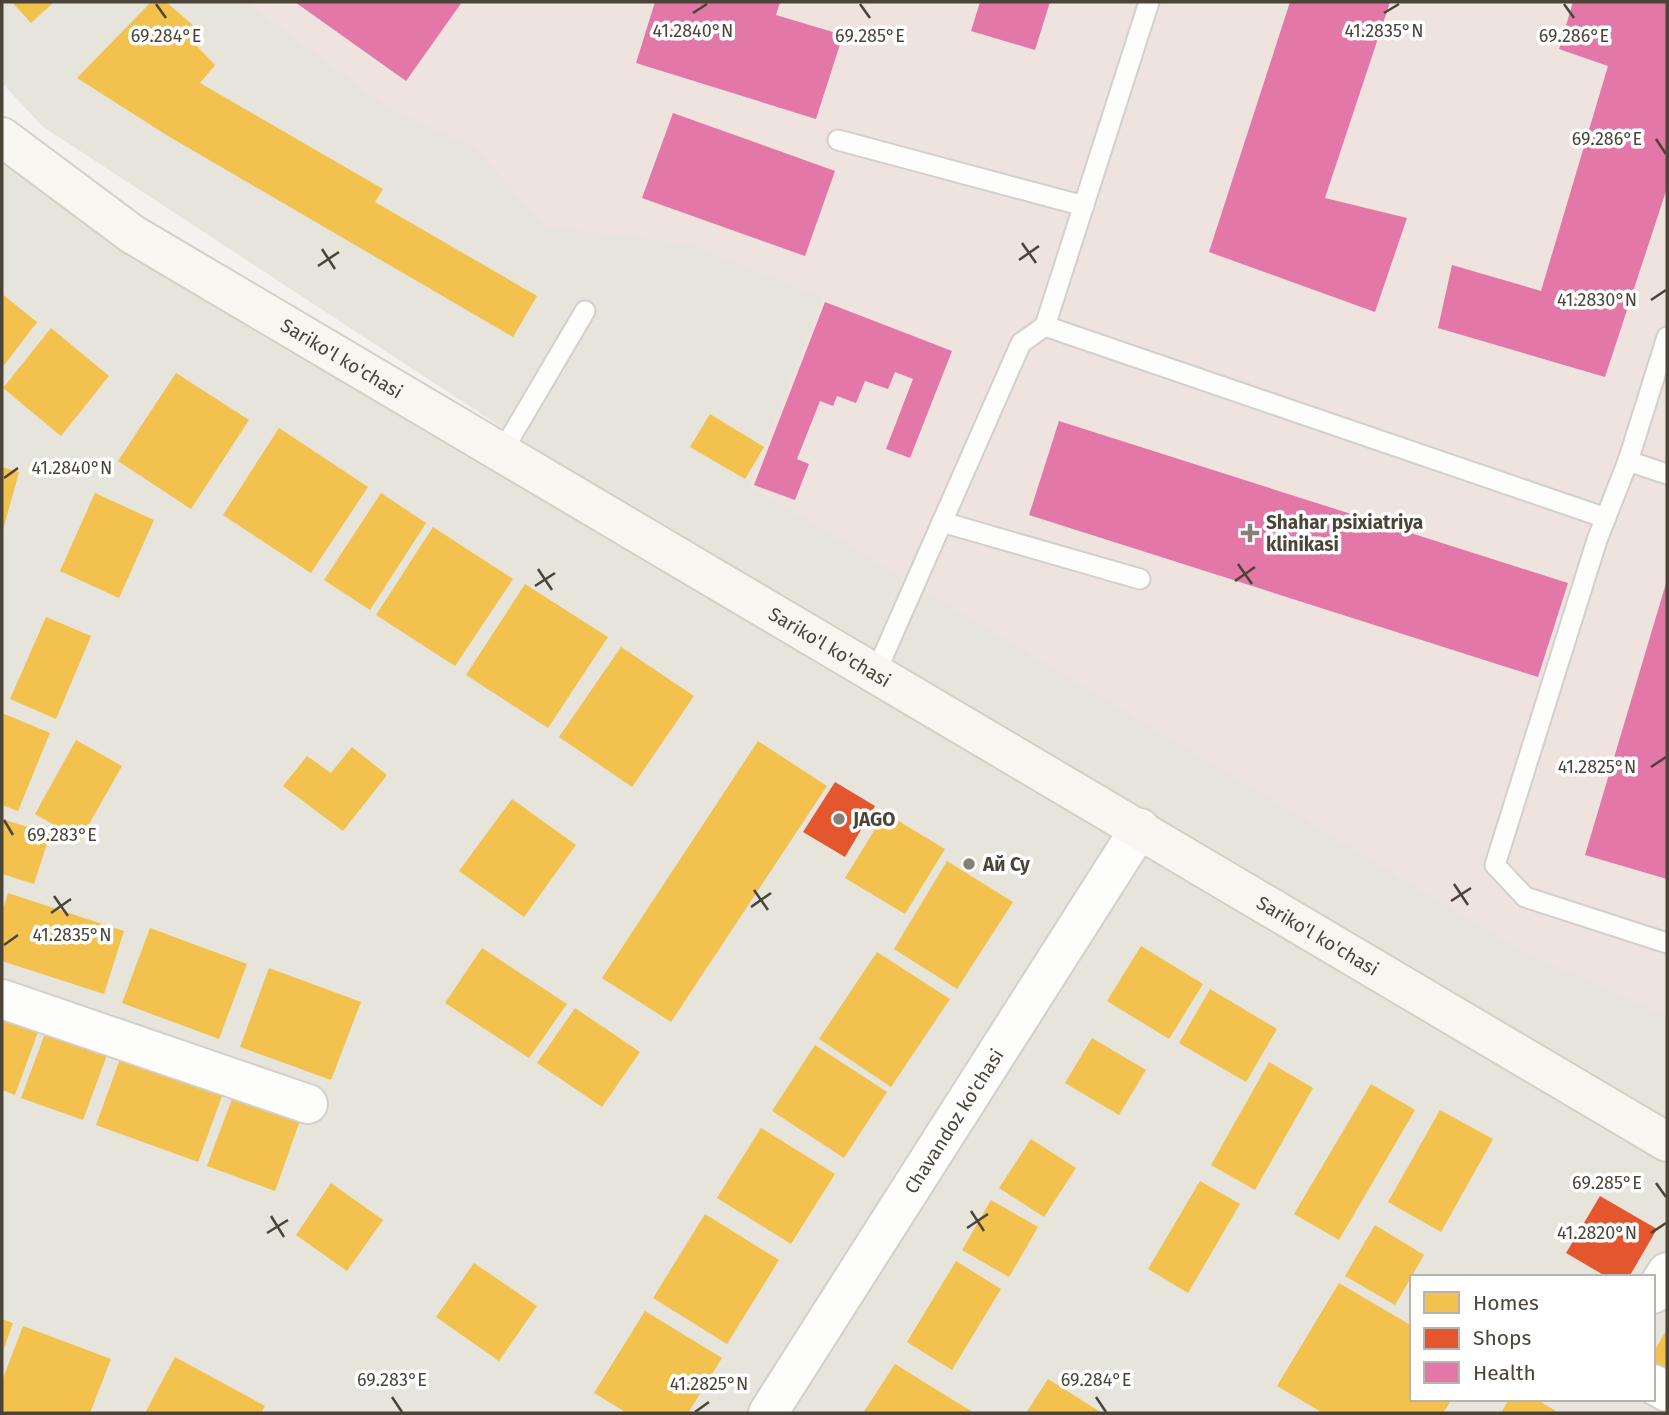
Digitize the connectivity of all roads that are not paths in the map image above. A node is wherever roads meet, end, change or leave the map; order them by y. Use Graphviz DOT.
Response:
graph roads {
  1 [pos="1149,2"];
  2 [pos="2,137"];
  3 [pos="838,140"];
  4 [pos="1084,206"];
  5 [pos="585,311"];
  6 [pos="1045,326"];
  7 [pos="1667,337"];
  8 [pos="1664,361"];
  9 [pos="502,452"];
  10 [pos="1628,461"];
  11 [pos="1667,474"];
  12 [pos="1606,518"];
  13 [pos="942,522"];
  14 [pos="1140,579"];
  15 [pos="876,672"];
  16 [pos="1140,828"];
  17 [pos="1667,943"];
  18 [pos="2,999"];
  19 [pos="308,1104"];
  20 [pos="1667,1142"];
  21 [pos="1667,1272"];
  22 [pos="1655,1291"];
  23 [pos="768,1413"];
  1 -- 4 [label="lane"];
  2 -- 9 [label="main road, Sariko'l ko'chasi"];
  3 -- 4 [label="lane"];
  4 -- 6 [label="lane"];
  5 -- 9 [label="lane"];
  6 -- 12 [label="lane"];
  6 -- 13 [label="lane"];
  7 -- 8 [label="lane"];
  8 -- 10 [label="lane"];
  9 -- 15 [label="main road, Sariko'l ko'chasi"];
  10 -- 11 [label="lane"];
  10 -- 12 [label="lane"];
  12 -- 17 [label="lane"];
  13 -- 14 [label="lane"];
  13 -- 15 [label="lane"];
  15 -- 16 [label="main road, Sariko'l ko'chasi"];
  16 -- 20 [label="main road, Sariko'l ko'chasi"];
  16 -- 23 [label="street, Chavandoz ko'chasi"];
  18 -- 19 [label="street"];
  21 -- 22 [label="street"];
}
